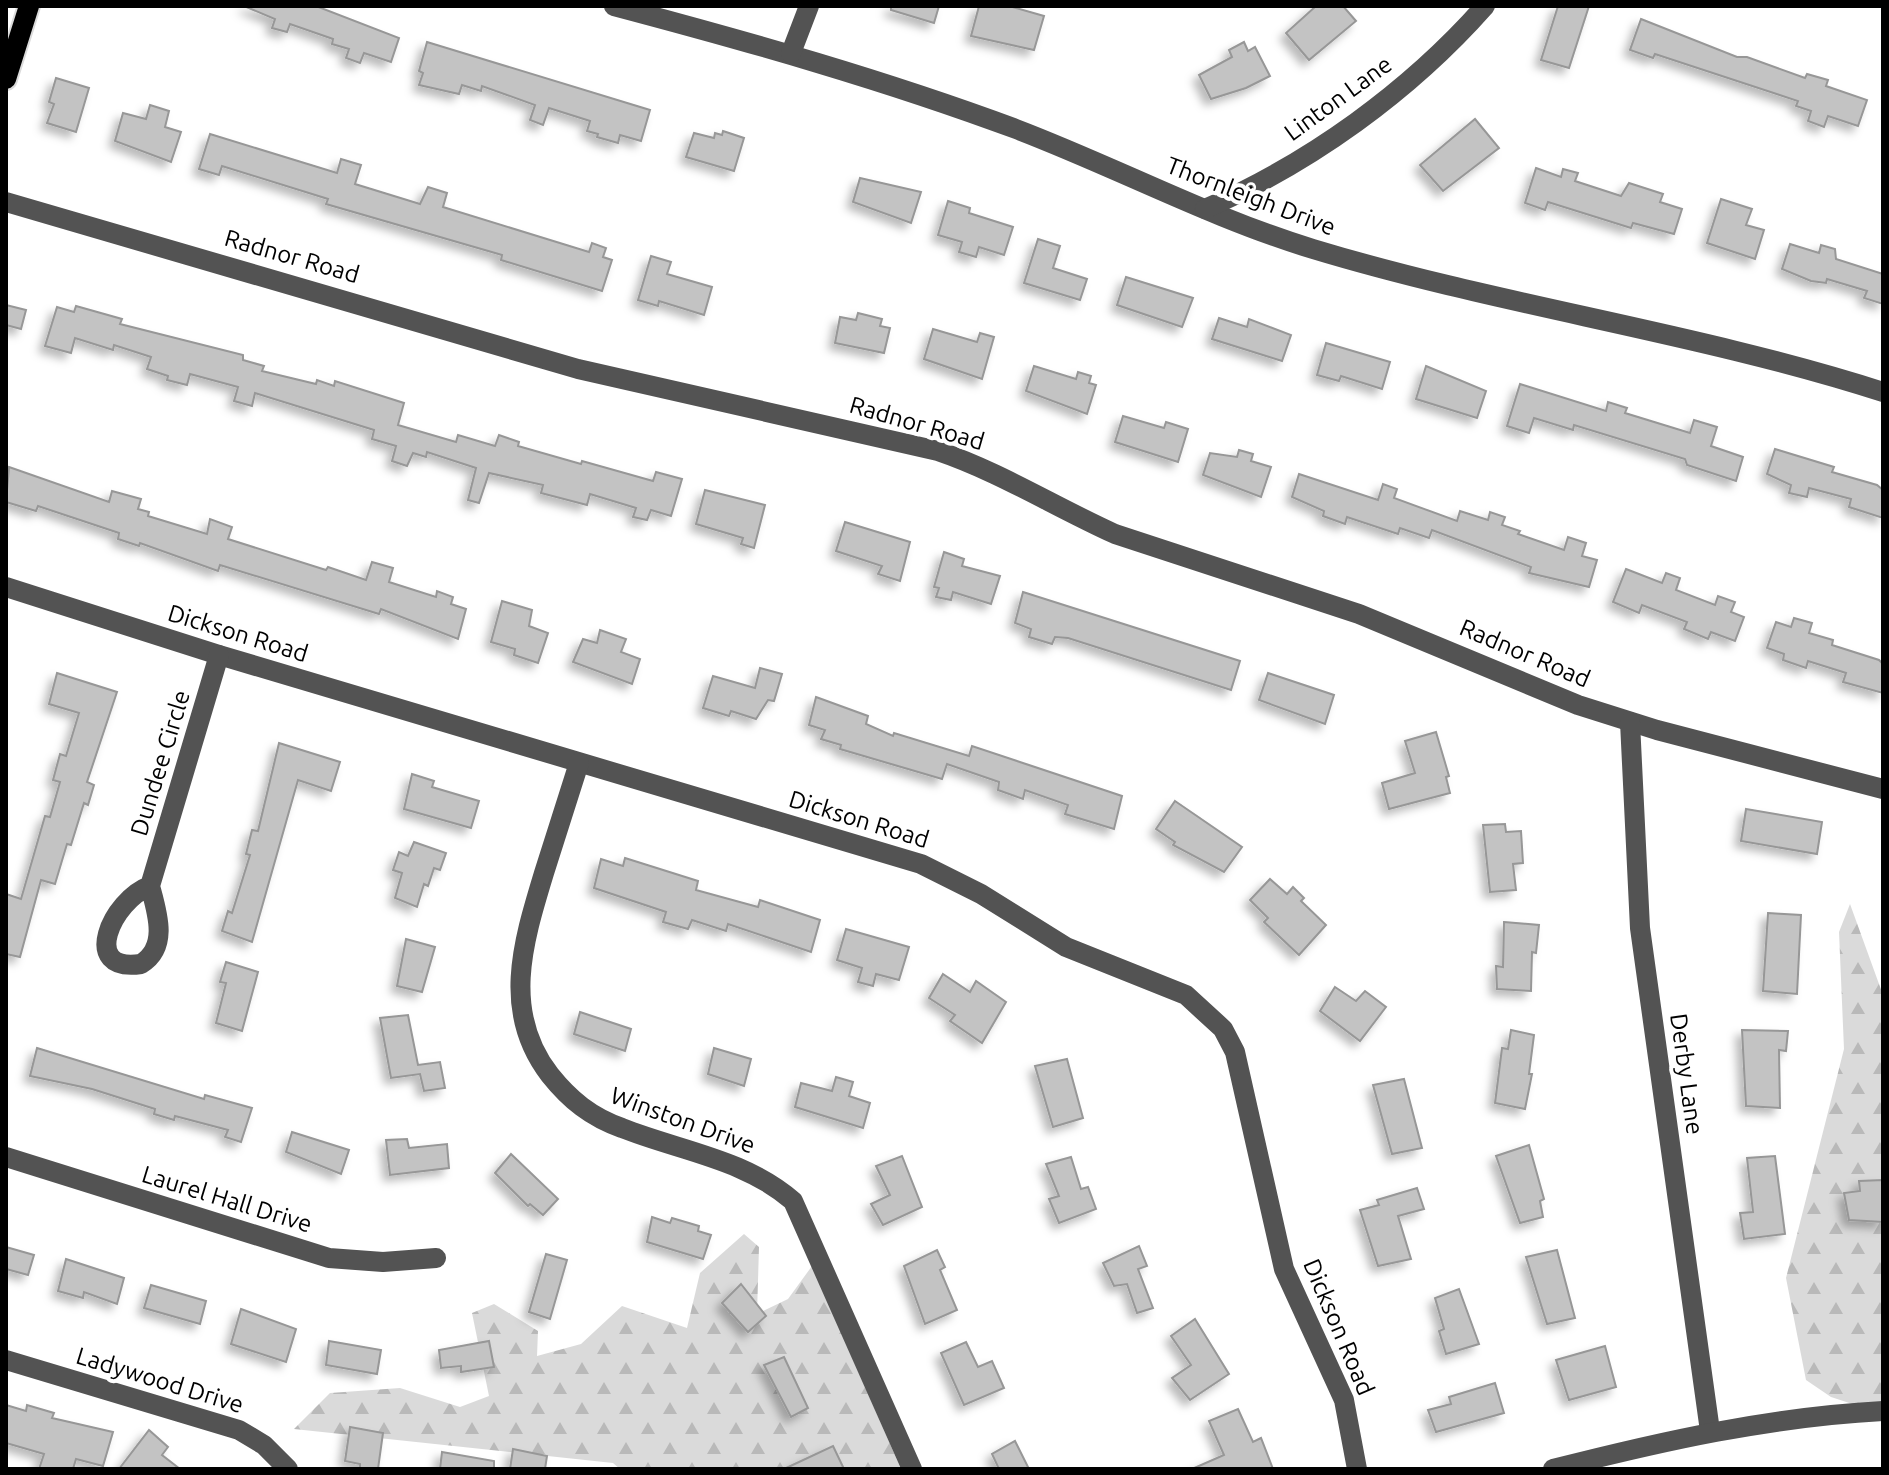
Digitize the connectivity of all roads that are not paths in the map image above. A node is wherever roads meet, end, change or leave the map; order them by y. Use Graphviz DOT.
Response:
graph roads {
  1 [pos="29,6"];
  2 [pos="614,6"];
  3 [pos="809,6"];
  4 [pos="1485,6"];
  5 [pos="791,53"];
  6 [pos="6,79"];
  7 [pos="6,202"];
  8 [pos="1205,209"];
  9 [pos="1883,392"];
  10 [pos="6,587"];
  11 [pos="219,655"];
  12 [pos="1630,722"];
  13 [pos="579,763"];
  14 [pos="1883,789"];
  15 [pos="150,886"];
  16 [pos="6,1157"];
  17 [pos="436,1258"];
  18 [pos="6,1360"];
  19 [pos="1883,1411"];
  20 [pos="1710,1431"];
  21 [pos="288,1469"];
  22 [pos="912,1469"];
  23 [pos="1357,1469"];
  24 [pos="1553,1469"];
  1 -- 6 [label="main road"];
  2 -- 5 [label="street, Thornleigh Drive"];
  3 -- 5 [label="street"];
  4 -- 8 [label="street, Linton Lane"];
  5 -- 8 [label="street, Thornleigh Drive"];
  7 -- 12 [label="street, Radnor Road"];
  8 -- 9 [label="street, Thornleigh Drive"];
  10 -- 11 [label="street, Dickson Road"];
  11 -- 13 [label="street, Dickson Road"];
  11 -- 15 [label="street, Dundee Circle"];
  12 -- 14 [label="street, Radnor Road"];
  12 -- 20 [label="street, Derby Lane"];
  13 -- 22 [label="street, Winston Drive"];
  13 -- 23 [label="street, Dickson Road"];
  16 -- 17 [label="street, Laurel Hall Drive"];
  18 -- 21 [label="street, Ladywood Drive"];
  19 -- 20 [label="street"];
  20 -- 24 [label="street"];
}
